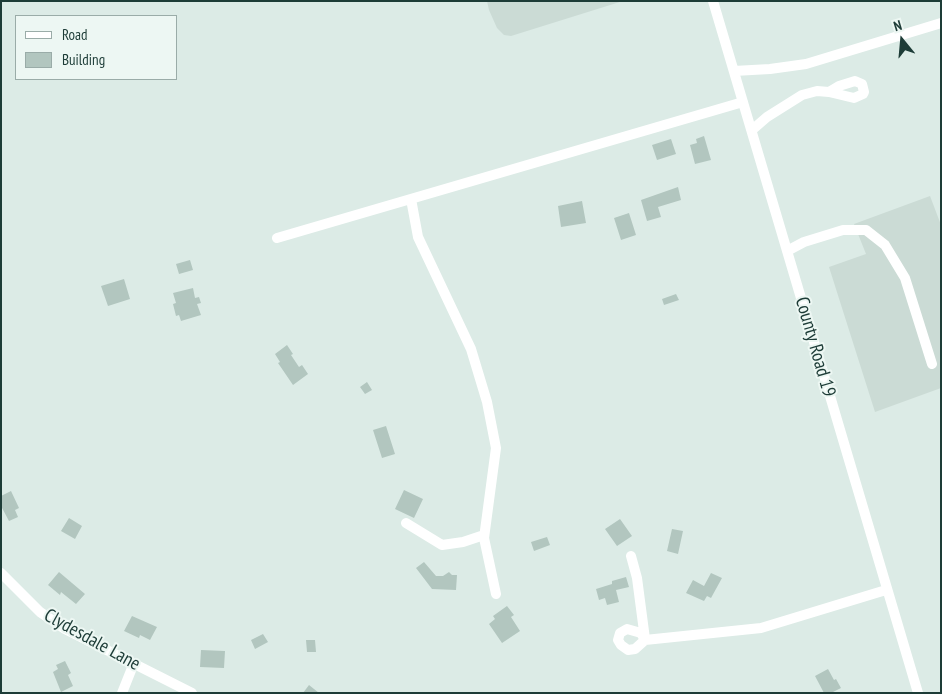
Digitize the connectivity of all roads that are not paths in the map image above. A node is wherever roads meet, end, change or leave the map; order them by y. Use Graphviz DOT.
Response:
graph roads {
  1 [pos="713,1"];
  2 [pos="941,23"];
  3 [pos="734,70"];
  4 [pos="829,92"];
  5 [pos="743,102"];
  6 [pos="752,130"];
  7 [pos="411,199"];
  8 [pos="277,238"];
  9 [pos="787,251"];
  10 [pos="932,364"];
  11 [pos="406,522"];
  12 [pos="484,535"];
  13 [pos="631,556"];
  14 [pos="1,573"];
  15 [pos="886,590"];
  16 [pos="496,594"];
  17 [pos="134,663"];
  18 [pos="122,693"];
  19 [pos="192,693"];
  20 [pos="918,693"];
  1 -- 3 [label="street, County Road 19"];
  2 -- 3 [label="street"];
  3 -- 5 [label="street, County Road 19"];
  4 -- 6 [label="street"];
  5 -- 6 [label="street, County Road 19"];
  5 -- 7 [label="street"];
  6 -- 9 [label="street, County Road 19"];
  7 -- 8 [label="street"];
  7 -- 12 [label="street"];
  9 -- 10 [label="street"];
  9 -- 15 [label="street, County Road 19"];
  11 -- 12 [label="street"];
  12 -- 16 [label="street"];
  13 -- 15 [label="street"];
  14 -- 17 [label="street, Clydesdale Lane"];
  15 -- 20 [label="street, County Road 19"];
  17 -- 18 [label="street"];
  17 -- 19 [label="street, Clydesdale Lane"];
}
